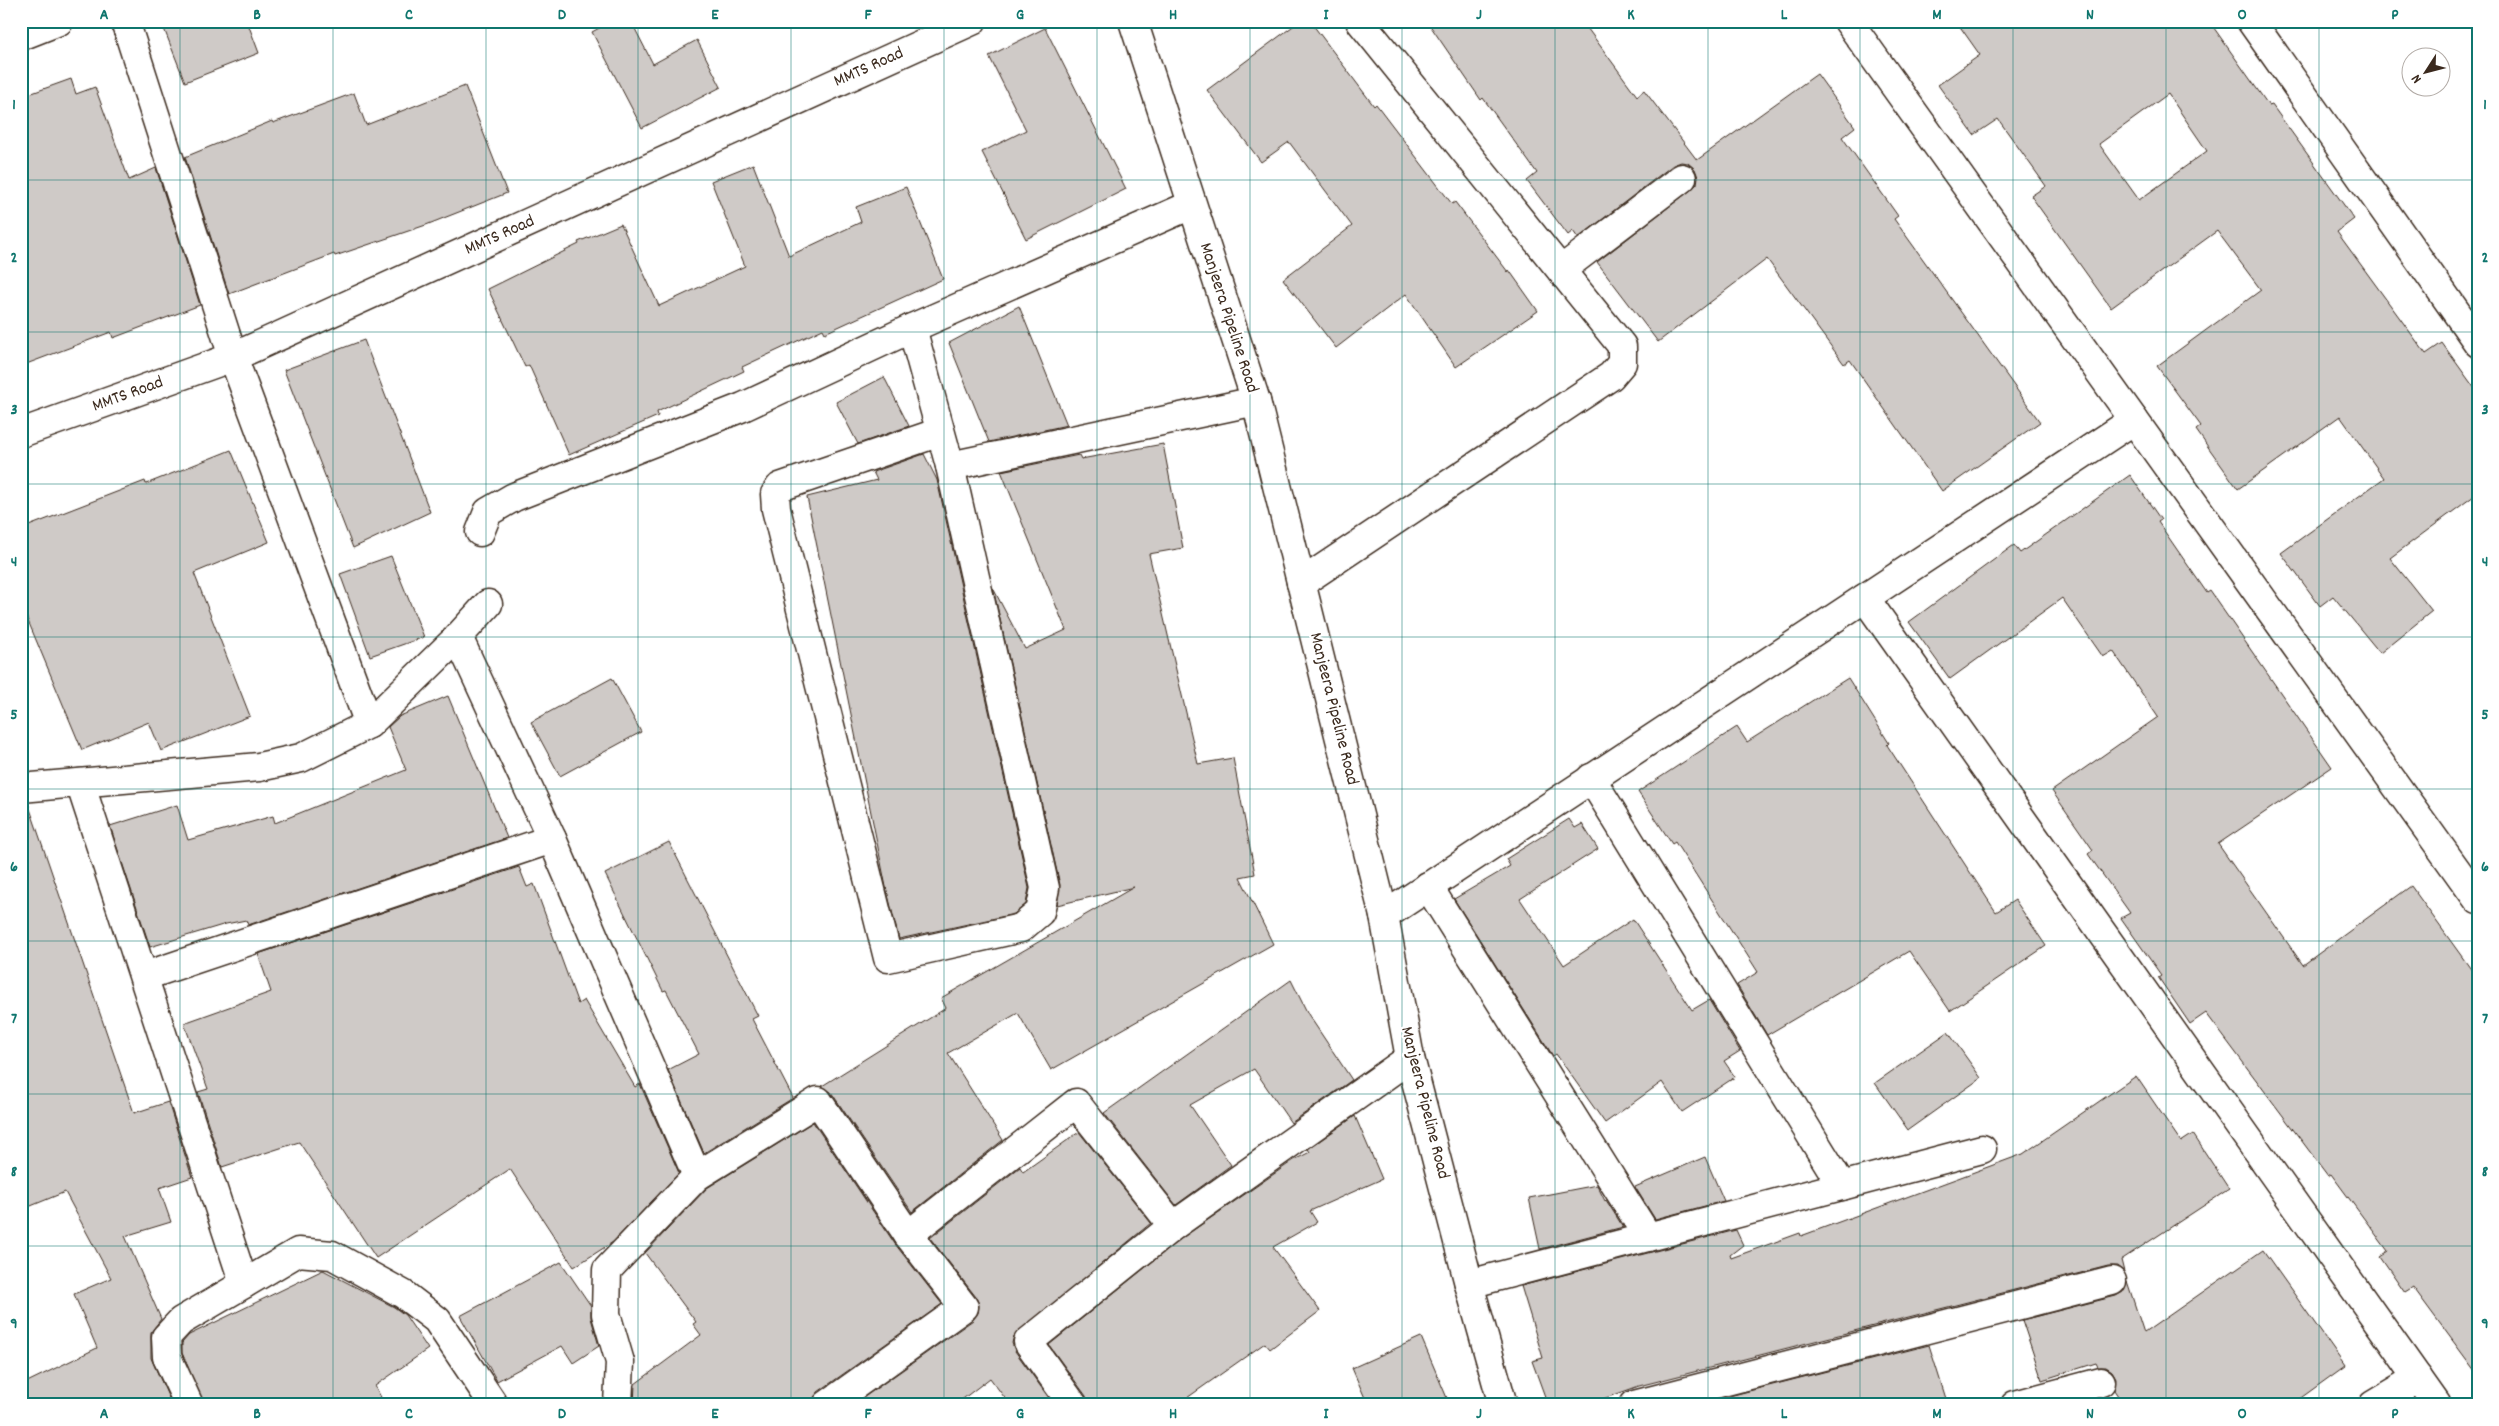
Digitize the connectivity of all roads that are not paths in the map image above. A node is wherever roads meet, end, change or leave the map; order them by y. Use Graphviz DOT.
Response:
graph roads {
  1 [pos="59,21"];
  2 [pos="125,21"];
  3 [pos="972,21"];
  4 [pos="1133,21"];
  5 [pos="1360,21"];
  6 [pos="1848,21"];
  7 [pos="2251,21"];
  8 [pos="21,36"];
  9 [pos="1682,178"];
  10 [pos="1191,204"];
  11 [pos="1561,270"];
  12 [pos="912,328"];
  13 [pos="2478,343"];
  14 [pos="233,357"];
  15 [pos="1256,402"];
  16 [pos="2134,420"];
  17 [pos="940,432"];
  18 [pos="21,433"];
  19 [pos="950,466"];
  20 [pos="480,532"];
  21 [pos="1301,583"];
  22 [pos="1865,598"];
  23 [pos="488,604"];
  24 [pos="458,637"];
  25 [pos="369,724"];
  26 [pos="1591,778"];
  27 [pos="80,783"];
  28 [pos="21,788"];
  29 [pos="552,839"];
  30 [pos="1428,886"];
  31 [pos="2478,900"];
  32 [pos="1384,916"];
  33 [pos="144,976"];
  34 [pos="1410,1058"];
  35 [pos="1982,1149"];
  36 [pos="697,1176"];
  37 [pos="1842,1186"];
  38 [pos="1173,1226"];
  39 [pos="908,1235"];
  40 [pos="1648,1237"];
  41 [pos="2112,1281"];
  42 [pos="244,1284"];
  43 [pos="1469,1284"];
  44 [pos="2418,1378"];
  45 [pos="2101,1382"];
  46 [pos="189,1405"];
  47 [pos="494,1405"];
  48 [pos="618,1405"];
  49 [pos="826,1405"];
  50 [pos="1073,1405"];
  51 [pos="1503,1405"];
  52 [pos="1634,1405"];
  53 [pos="2015,1405"];
  54 [pos="2373,1405"];
  55 [pos="2437,1405"];
  1 -- 8 [label="street"];
  2 -- 14 [label="street"];
  3 -- 14 [label="street, MMTS Road"];
  4 -- 10 [label="street, Manjeera Pipeline Road"];
  5 -- 11 [label="street"];
  6 -- 16 [label="street"];
  7 -- 13 [label="street"];
  9 -- 11 [label="street"];
  10 -- 12 [label="street"];
  10 -- 15 [label="street, Manjeera Pipeline Road"];
  11 -- 21 [label="street"];
  12 -- 17 [label="street"];
  12 -- 20 [label="street"];
  14 -- 18 [label="street, MMTS Road"];
  14 -- 25 [label="street"];
  15 -- 19 [label="street"];
  15 -- 21 [label="street, Manjeera Pipeline Road"];
  16 -- 22 [label="street"];
  16 -- 31 [label="street"];
  17 -- 19 [label="street"];
  17 -- 19 [label="street"];
  21 -- 32 [label="street, Manjeera Pipeline Road"];
  22 -- 26 [label="street"];
  22 -- 44 [label="street"];
  23 -- 24 [label="street"];
  24 -- 25 [label="street"];
  24 -- 29 [label="street"];
  25 -- 27 [label="street"];
  26 -- 30 [label="street"];
  26 -- 37 [label="street"];
  27 -- 28 [label="street"];
  27 -- 33 [label="street"];
  29 -- 33 [label="street"];
  29 -- 36 [label="street"];
  30 -- 32 [label="street"];
  30 -- 40 [label="street"];
  32 -- 34 [label="street, Manjeera Pipeline Road"];
  33 -- 42 [label="street"];
  34 -- 38 [label="street"];
  34 -- 43 [label="street, Manjeera Pipeline Road"];
  35 -- 37 [label="street"];
  36 -- 39 [label="street"];
  36 -- 48 [label="street"];
  37 -- 40 [label="street"];
  38 -- 39 [label="street"];
  38 -- 50 [label="street"];
  39 -- 49 [label="street"];
  40 -- 43 [label="street"];
  41 -- 52 [label="street"];
  42 -- 46 [label="street"];
  42 -- 47 [label="street"];
  43 -- 51 [label="street, Manjeera Pipeline Road"];
  44 -- 54 [label="street"];
  44 -- 55 [label="street"];
  45 -- 53 [label="street"];
}
